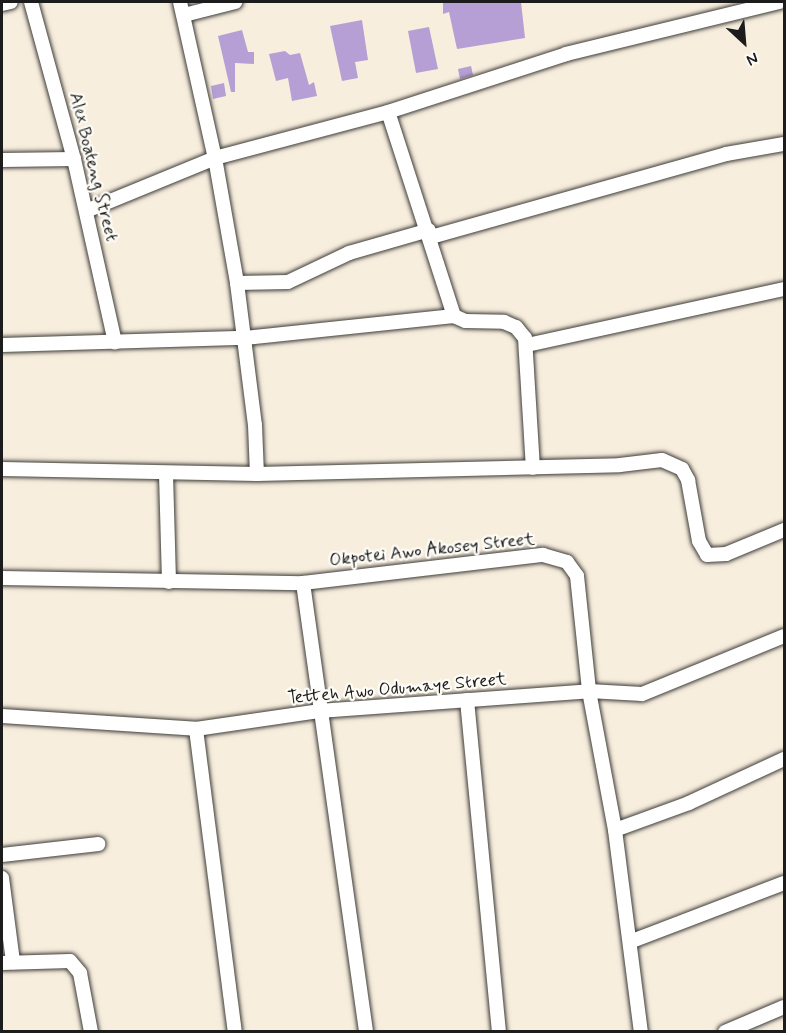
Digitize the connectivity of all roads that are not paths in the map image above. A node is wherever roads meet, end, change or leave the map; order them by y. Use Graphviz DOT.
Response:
graph roads {
  1 [pos="10,2"];
  2 [pos="30,2"];
  3 [pos="235,2"];
  4 [pos="780,2"];
  5 [pos="2,4"];
  6 [pos="182,8"];
  7 [pos="388,112"];
  8 [pos="784,144"];
  9 [pos="215,158"];
  10 [pos="74,159"];
  11 [pos="2,160"];
  12 [pos="86,211"];
  13 [pos="430,234"];
  14 [pos="237,284"];
  15 [pos="784,290"];
  16 [pos="454,316"];
  17 [pos="245,338"];
  18 [pos="115,342"];
  19 [pos="2,345"];
  20 [pos="527,345"];
  21 [pos="533,468"];
  22 [pos="2,469"];
  23 [pos="166,474"];
  24 [pos="257,474"];
  25 [pos="784,530"];
  26 [pos="2,578"];
  27 [pos="169,582"];
  28 [pos="303,583"];
  29 [pos="784,636"];
  30 [pos="589,692"];
  31 [pos="467,700"];
  32 [pos="320,711"];
  33 [pos="2,716"];
  34 [pos="196,729"];
  35 [pos="784,759"];
  36 [pos="615,830"];
  37 [pos="98,844"];
  38 [pos="2,855"];
  39 [pos="2,878"];
  40 [pos="784,883"];
  41 [pos="632,941"];
  42 [pos="7,963"];
  43 [pos="784,1007"];
  44 [pos="91,1032"];
  45 [pos="235,1032"];
  46 [pos="366,1032"];
  47 [pos="499,1032"];
  48 [pos="641,1032"];
  49 [pos="725,1032"];
  1 -- 5 [label="street"];
  2 -- 10 [label="street, Alex Boateng Street"];
  3 -- 6 [label="street"];
  4 -- 7 [label="street"];
  6 -- 9 [label="street"];
  7 -- 9 [label="street"];
  7 -- 13 [label="street"];
  8 -- 13 [label="street"];
  9 -- 12 [label="street"];
  9 -- 14 [label="street"];
  10 -- 11 [label="street"];
  10 -- 12 [label="street, Alex Boateng Street"];
  12 -- 18 [label="street, Alex Boateng Street"];
  13 -- 14 [label="street"];
  13 -- 16 [label="street"];
  14 -- 17 [label="street"];
  15 -- 20 [label="street"];
  16 -- 17 [label="street"];
  16 -- 20 [label="street"];
  17 -- 18 [label="street"];
  17 -- 24 [label="street"];
  18 -- 19 [label="street"];
  20 -- 21 [label="street"];
  21 -- 24 [label="street"];
  21 -- 25 [label="street"];
  22 -- 23 [label="street"];
  23 -- 24 [label="street"];
  23 -- 27 [label="street"];
  26 -- 27 [label="street, Okpotei Awo Akosey Street"];
  27 -- 28 [label="street, Okpotei Awo Akosey Street"];
  28 -- 30 [label="street, Okpotei Awo Akosey Street"];
  28 -- 32 [label="street"];
  29 -- 30 [label="street, Tetteh Awo Odumaye Street"];
  30 -- 31 [label="street, Tetteh Awo Odumaye Street"];
  30 -- 36 [label="street, Okpotei Awo Akosey Street"];
  31 -- 32 [label="street, Tetteh Awo Odumaye Street"];
  31 -- 47 [label="street"];
  32 -- 34 [label="street, Tetteh Awo Odumaye Street"];
  32 -- 46 [label="street"];
  33 -- 34 [label="street, Tetteh Awo Odumaye Street"];
  34 -- 45 [label="street"];
  35 -- 36 [label="street"];
  36 -- 41 [label="street, Okpotei Awo Akosey Street"];
  37 -- 38 [label="street"];
  39 -- 42 [label="street"];
  40 -- 41 [label="street"];
  41 -- 48 [label="street, Okpotei Awo Akosey Street"];
  42 -- 44 [label="street"];
  43 -- 49 [label="street"];
}
